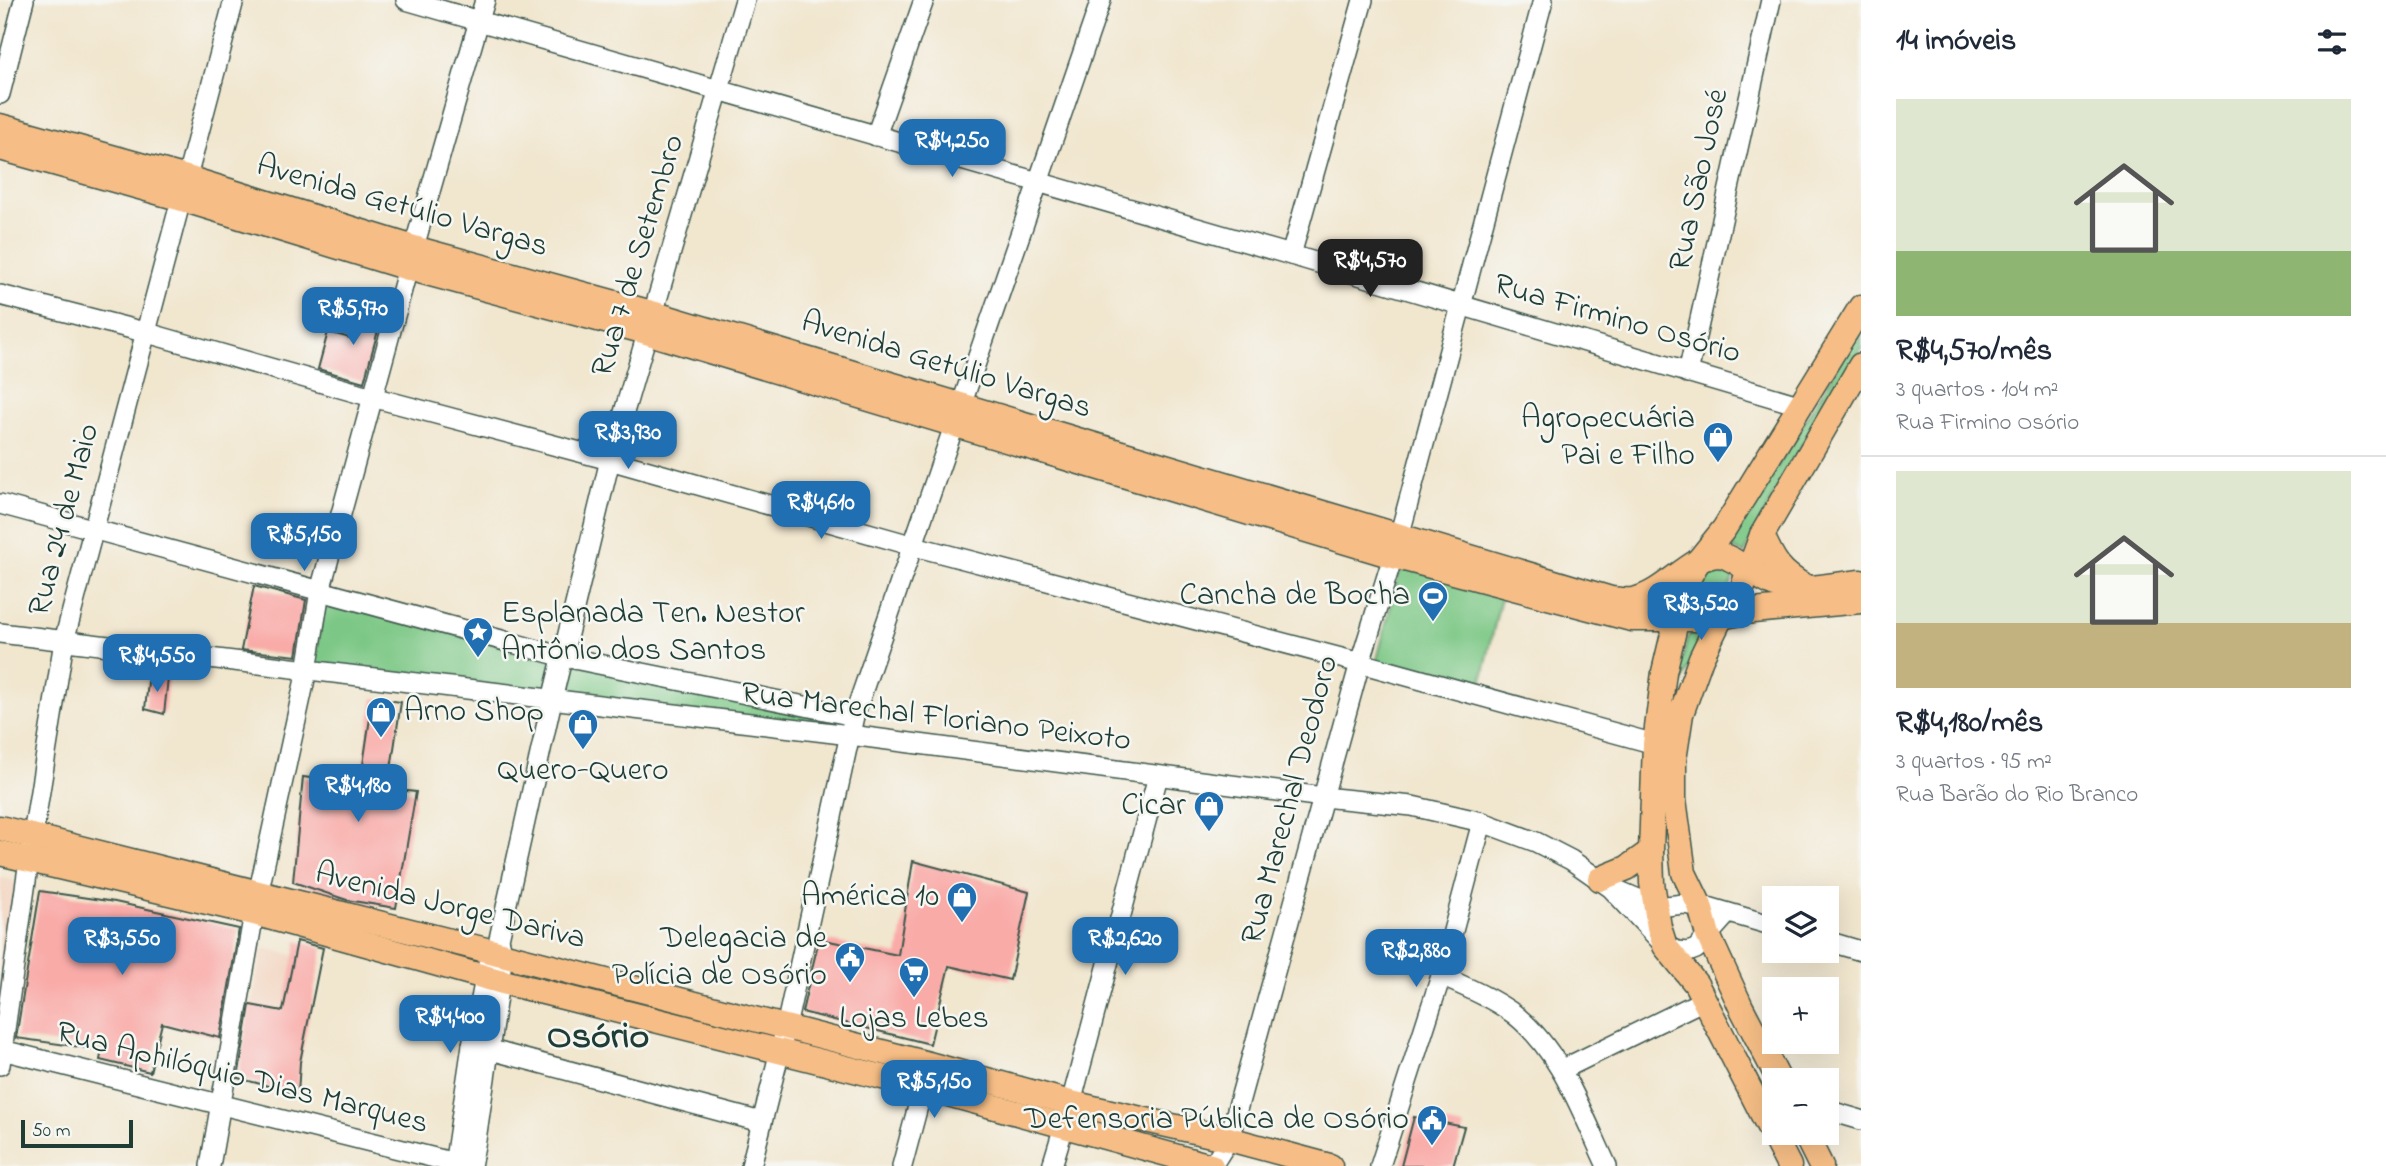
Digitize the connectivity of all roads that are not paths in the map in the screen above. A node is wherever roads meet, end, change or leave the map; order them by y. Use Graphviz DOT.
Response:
graph roads {
  1 [pos="24,0"];
  2 [pos="234,0"];
  3 [pos="406,0"];
  4 [pos="485,0"];
  5 [pos="745,0"];
  6 [pos="924,0"];
  7 [pos="1101,0"];
  8 [pos="1363,0"];
  9 [pos="1543,0"];
  10 [pos="1771,0"];
  11 [pos="478,21"];
  12 [pos="719,91"];
  13 [pos="0,94"];
  14 [pos="0,126"];
  15 [pos="876,136"];
  16 [pos="0,148"];
  17 [pos="130,174"];
  18 [pos="1038,183"];
  19 [pos="184,189"];
  20 [pos="1291,255"];
  21 [pos="411,258"];
  22 [pos="0,295"];
  23 [pos="1460,304"];
  24 [pos="1861,307"];
  25 [pos="649,323"];
  26 [pos="144,332"];
  27 [pos="1861,365"];
  28 [pos="1688,373"];
  29 [pos="372,397"];
  30 [pos="1802,405"];
  31 [pos="957,414"];
  32 [pos="610,460"];
  33 [pos="0,504"];
  34 [pos="95,530"];
  35 [pos="1762,535"];
  36 [pos="914,546"];
  37 [pos="1396,547"];
  38 [pos="1699,560"];
  39 [pos="1748,572"];
  40 [pos="1861,582"];
  41 [pos="1807,587"];
  42 [pos="1546,589"];
  43 [pos="320,590"];
  44 [pos="1861,601"];
  45 [pos="1721,617"];
  46 [pos="1677,620"];
  47 [pos="0,634"];
  48 [pos="64,641"];
  49 [pos="564,657"];
  50 [pos="1360,663"];
  51 [pos="307,670"];
  52 [pos="552,700"];
  53 [pos="852,726"];
  54 [pos="1655,744"];
  55 [pos="1157,776"];
  56 [pos="1323,797"];
  57 [pos="1482,822"];
  58 [pos="0,828"];
  59 [pos="33,836"];
  60 [pos="1651,851"];
  61 [pos="0,853"];
  62 [pos="29,860"];
  63 [pos="144,875"];
  64 [pos="1606,883"];
  65 [pos="257,903"];
  66 [pos="1700,906"];
  67 [pos="1657,907"];
  68 [pos="1728,913"];
  69 [pos="1762,923"];
  70 [pos="1709,935"];
  71 [pos="1839,945"];
  72 [pos="1665,946"];
  73 [pos="497,948"];
  74 [pos="1861,951"];
  75 [pos="1441,976"];
  76 [pos="492,979"];
  77 [pos="1704,1000"];
  78 [pos="786,1027"];
  79 [pos="481,1047"];
  80 [pos="780,1052"];
  81 [pos="1,1057"];
  82 [pos="1773,1068"];
  83 [pos="1561,1070"];
  84 [pos="925,1076"];
  85 [pos="222,1105"];
  86 [pos="1067,1114"];
  87 [pos="1839,1114"];
  88 [pos="1861,1120"];
  89 [pos="761,1122"];
  90 [pos="1229,1139"];
  91 [pos="1810,1145"];
  92 [pos="1314,1164"];
  93 [pos="461,1165"];
  94 [pos="210,1166"];
  95 [pos="751,1166"];
  96 [pos="902,1166"];
  97 [pos="1052,1166"];
  98 [pos="1211,1166"];
  99 [pos="1380,1166"];
  100 [pos="1608,1166"];
  101 [pos="1789,1166"];
  102 [pos="1821,1166"];
  1 -- 13 [label="street"];
  2 -- 19 [label="street, Rua 24 de Maio"];
  3 -- 11 [label="street, Rua Firmino Osório"];
  4 -- 11 [label="street"];
  5 -- 12 [label="street, Rua 7 de Setembro"];
  6 -- 15 [label="street"];
  7 -- 18 [label="street"];
  8 -- 20 [label="street"];
  9 -- 23 [label="street, Rua Marechal Deodoro"];
  10 -- 28 [label="street, Rua São José"];
  11 -- 12 [label="street, Rua Firmino Osório"];
  11 -- 21 [label="street"];
  12 -- 15 [label="street, Rua Firmino Osório"];
  12 -- 25 [label="street, Rua 7 de Setembro"];
  14 -- 17 [label="main road, Avenida Getúlio Vargas"];
  15 -- 18 [label="street, Rua Firmino Osório"];
  16 -- 17 [label="main road, Avenida Getúlio Vargas"];
  17 -- 19 [label="main road, Avenida Getúlio Vargas"];
  18 -- 20 [label="street, Rua Firmino Osório"];
  18 -- 31 [label="street"];
  19 -- 21 [label="main road, Avenida Getúlio Vargas"];
  19 -- 26 [label="street, Rua 24 de Maio"];
  20 -- 23 [label="street, Rua Firmino Osório"];
  21 -- 25 [label="main road, Avenida Getúlio Vargas"];
  21 -- 29 [label="street"];
  22 -- 26 [label="street"];
  23 -- 28 [label="street, Rua Firmino Osório"];
  23 -- 37 [label="street, Rua Marechal Deodoro"];
  24 -- 30 [label="main road"];
  25 -- 31 [label="main road, Avenida Getúlio Vargas"];
  25 -- 32 [label="street, Rua 7 de Setembro"];
  26 -- 29 [label="street"];
  26 -- 34 [label="street, Rua 24 de Maio"];
  27 -- 35 [label="main road"];
  28 -- 30 [label="street, Rua Firmino Osório"];
  29 -- 32 [label="street"];
  29 -- 43 [label="street"];
  30 -- 38 [label="main road"];
  31 -- 36 [label="street"];
  31 -- 37 [label="main road, Avenida Getúlio Vargas"];
  32 -- 36 [label="street"];
  32 -- 49 [label="street, Rua 7 de Setembro"];
  33 -- 34 [label="street"];
  34 -- 43 [label="street"];
  34 -- 48 [label="street, Rua 24 de Maio"];
  35 -- 39 [label="main road"];
  35 -- 41 [label="main road"];
  36 -- 50 [label="street"];
  36 -- 53 [label="street"];
  37 -- 42 [label="main road, Avenida Getúlio Vargas"];
  37 -- 50 [label="street, Rua Marechal Deodoro"];
  38 -- 39 [label="main road"];
  38 -- 42 [label="main road, Avenida Getúlio Vargas"];
  38 -- 46 [label="main road"];
  39 -- 41 [label="main road"];
  39 -- 45 [label="main road"];
  40 -- 41 [label="main road"];
  42 -- 46 [label="main road, Avenida Getúlio Vargas"];
  43 -- 49 [label="street"];
  43 -- 51 [label="street"];
  44 -- 45 [label="main road, Avenida Getúlio Vargas"];
  45 -- 46 [label="main road, Avenida Getúlio Vargas"];
  45 -- 66 [label="main road"];
  46 -- 54 [label="main road"];
  47 -- 48 [label="street, Rua Marechal Floriano Peixoto"];
  48 -- 51 [label="street, Rua Marechal Floriano Peixoto"];
  48 -- 59 [label="street, Rua 24 de Maio"];
  49 -- 52 [label="street, Rua 7 de Setembro"];
  49 -- 53 [label="street"];
  50 -- 54 [label="street"];
  50 -- 56 [label="street, Rua Marechal Deodoro"];
  51 -- 52 [label="street, Rua Marechal Floriano Peixoto"];
  51 -- 65 [label="street"];
  52 -- 53 [label="street, Rua Marechal Floriano Peixoto"];
  52 -- 73 [label="street, Rua 7 de Setembro"];
  53 -- 55 [label="street, Rua Marechal Floriano Peixoto"];
  53 -- 78 [label="street"];
  54 -- 60 [label="main road"];
  55 -- 56 [label="street, Rua Marechal Floriano Peixoto"];
  55 -- 86 [label="street"];
  56 -- 57 [label="street, Rua Marechal Floriano Peixoto"];
  56 -- 90 [label="street, Rua Marechal Deodoro"];
  57 -- 64 [label="street, Rua Marechal Floriano Peixoto"];
  57 -- 75 [label="street"];
  58 -- 59 [label="main road, Avenida Jorge Dariva"];
  59 -- 62 [label="street, Rua 24 de Maio"];
  59 -- 63 [label="main road, Avenida Jorge Dariva"];
  60 -- 64 [label="main road"];
  60 -- 67 [label="main road"];
  61 -- 62 [label="main road, Avenida Jorge Dariva"];
  62 -- 63 [label="main road, Avenida Jorge Dariva"];
  62 -- 81 [label="street, Rua 24 de Maio"];
  63 -- 65 [label="main road, Avenida Jorge Dariva"];
  64 -- 67 [label="street"];
  64 -- 72 [label="street"];
  65 -- 73 [label="main road, Avenida Jorge Dariva"];
  65 -- 76 [label="main road, Avenida Jorge Dariva"];
  65 -- 85 [label="street"];
  66 -- 67 [label="street"];
  66 -- 68 [label="street"];
  66 -- 70 [label="main road"];
  67 -- 72 [label="main road"];
  68 -- 69 [label="street"];
  68 -- 70 [label="street"];
  70 -- 72 [label="street"];
  70 -- 82 [label="main road"];
  71 -- 74 [label="street"];
  72 -- 77 [label="main road"];
  73 -- 76 [label="street, Rua 7 de Setembro"];
  73 -- 78 [label="main road, Avenida Jorge Dariva"];
  75 -- 83 [label="street"];
  75 -- 99 [label="street"];
  76 -- 79 [label="street, Rua 7 de Setembro"];
  76 -- 80 [label="main road, Avenida Jorge Dariva"];
  77 -- 83 [label="street"];
  77 -- 101 [label="main road"];
  78 -- 80 [label="street"];
  78 -- 84 [label="main road, Avenida Jorge Dariva"];
  79 -- 89 [label="street"];
  79 -- 93 [label="street, Rua 7 de Setembro"];
  80 -- 84 [label="main road, Avenida Jorge Dariva"];
  80 -- 89 [label="street"];
  81 -- 85 [label="street, Rua Aphilóquio Dias Marques"];
  83 -- 100 [label="street"];
  84 -- 86 [label="main road, Avenida Jorge Dariva"];
  84 -- 96 [label="street"];
  85 -- 93 [label="street, Rua Aphilóquio Dias Marques"];
  85 -- 94 [label="street"];
  86 -- 90 [label="main road, Avenida Jorge Dariva"];
  86 -- 97 [label="street"];
  86 -- 98 [label="main road, Avenida Jorge Dariva"];
  87 -- 88 [label="street"];
  89 -- 95 [label="street"];
  90 -- 92 [label="main road, Avenida Jorge Dariva"];
  90 -- 98 [label="street, Rua Marechal Deodoro"];
  91 -- 102 [label="main road"];
}
